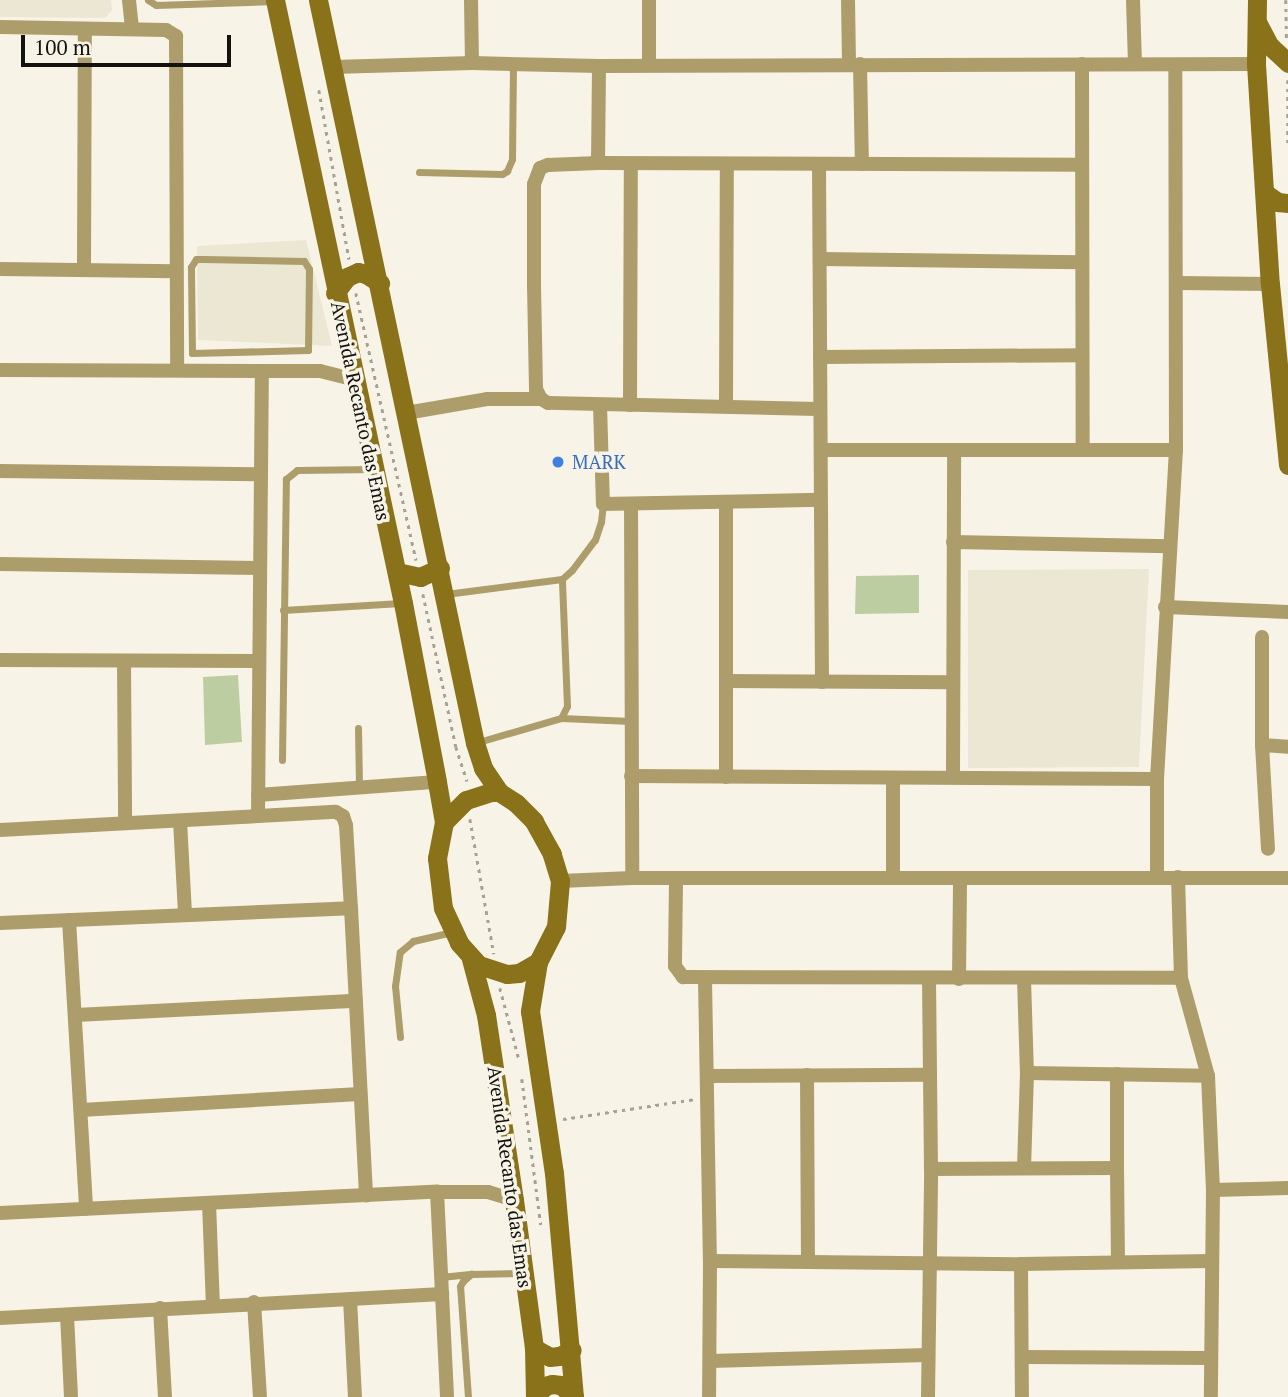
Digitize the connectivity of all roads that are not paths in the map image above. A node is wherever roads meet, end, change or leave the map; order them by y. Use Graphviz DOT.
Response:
graph roads {
  1 [pos="130,0"];
  2 [pos="148,0"];
  3 [pos="275,0"];
  4 [pos="318,0"];
  5 [pos="471,0"];
  6 [pos="649,0"];
  7 [pos="848,0"];
  8 [pos="1133,0"];
  9 [pos="1257,0"];
  10 [pos="254,1"];
  11 [pos="1257,21"];
  12 [pos="0,27"];
  13 [pos="85,29"];
  14 [pos="132,29"];
  15 [pos="472,63"];
  16 [pos="1288,63"];
  17 [pos="855,64"];
  18 [pos="1082,64"];
  19 [pos="1135,64"];
  20 [pos="1256,64"];
  21 [pos="513,65"];
  22 [pos="649,65"];
  23 [pos="1175,65"];
  24 [pos="599,66"];
  25 [pos="333,67"];
  26 [pos="598,163"];
  27 [pos="631,164"];
  28 [pos="819,164"];
  29 [pos="862,164"];
  30 [pos="727,165"];
  31 [pos="1082,165"];
  32 [pos="419,172"];
  33 [pos="1265,193"];
  34 [pos="1288,203"];
  35 [pos="820,259"];
  36 [pos="1082,262"];
  37 [pos="0,269"];
  38 [pos="84,269"];
  39 [pos="174,271"];
  40 [pos="380,283"];
  41 [pos="1177,283"];
  42 [pos="1270,284"];
  43 [pos="175,290"];
  44 [pos="190,290"];
  45 [pos="335,293"];
  46 [pos="349,352"];
  47 [pos="1082,355"];
  48 [pos="820,357"];
  49 [pos="0,370"];
  50 [pos="177,370"];
  51 [pos="320,371"];
  52 [pos="262,372"];
  53 [pos="353,379"];
  54 [pos="541,399"];
  55 [pos="600,405"];
  56 [pos="630,405"];
  57 [pos="726,405"];
  58 [pos="818,409"];
  59 [pos="406,413"];
  60 [pos="1083,449"];
  61 [pos="821,450"];
  62 [pos="1176,450"];
  63 [pos="954,452"];
  64 [pos="1288,465"];
  65 [pos="374,469"];
  66 [pos="0,471"];
  67 [pos="261,474"];
  68 [pos="820,500"];
  69 [pos="726,502"];
  70 [pos="603,503"];
  71 [pos="631,504"];
  72 [pos="953,542"];
  73 [pos="1169,546"];
  74 [pos="0,564"];
  75 [pos="260,568"];
  76 [pos="440,568"];
  77 [pos="397,572"];
  78 [pos="562,579"];
  79 [pos="445,594"];
  80 [pos="403,603"];
  81 [pos="1165,607"];
  82 [pos="283,610"];
  83 [pos="1288,612"];
  84 [pos="1262,637"];
  85 [pos="0,660"];
  86 [pos="124,661"];
  87 [pos="258,661"];
  88 [pos="728,681"];
  89 [pos="822,682"];
  90 [pos="953,682"];
  91 [pos="561,718"];
  92 [pos="631,721"];
  93 [pos="358,728"];
  94 [pos="475,743"];
  95 [pos="1262,745"];
  96 [pos="1288,747"];
  97 [pos="282,760"];
  98 [pos="631,776"];
  99 [pos="726,777"];
  100 [pos="953,777"];
  101 [pos="893,778"];
  102 [pos="1157,779"];
  103 [pos="437,782"];
  104 [pos="359,787"];
  105 [pos="499,792"];
  106 [pos="258,795"];
  107 [pos="258,816"];
  108 [pos="180,821"];
  109 [pos="125,822"];
  110 [pos="444,822"];
  111 [pos="0,830"];
  112 [pos="1268,849"];
  113 [pos="1157,877"];
  114 [pos="1178,877"];
  115 [pos="632,878"];
  116 [pos="893,878"];
  117 [pos="1288,878"];
  118 [pos="960,879"];
  119 [pos="677,880"];
  120 [pos="560,881"];
  121 [pos="351,908"];
  122 [pos="185,914"];
  123 [pos="69,920"];
  124 [pos="0,923"];
  125 [pos="452,932"];
  126 [pos="471,959"];
  127 [pos="538,962"];
  128 [pos="1181,978"];
  129 [pos="705,979"];
  130 [pos="958,979"];
  131 [pos="1024,979"];
  132 [pos="929,980"];
  133 [pos="355,1001"];
  134 [pos="76,1015"];
  135 [pos="400,1037"];
  136 [pos="1027,1073"];
  137 [pos="1117,1074"];
  138 [pos="807,1075"];
  139 [pos="928,1075"];
  140 [pos="708,1076"];
  141 [pos="1208,1076"];
  142 [pos="360,1094"];
  143 [pos="80,1110"];
  144 [pos="1024,1167"];
  145 [pos="1117,1168"];
  146 [pos="931,1169"];
  147 [pos="511,1179"];
  148 [pos="1288,1188"];
  149 [pos="1213,1190"];
  150 [pos="437,1192"];
  151 [pos="488,1192"];
  152 [pos="366,1196"];
  153 [pos="514,1200"];
  154 [pos="209,1203"];
  155 [pos="86,1208"];
  156 [pos="0,1213"];
  157 [pos="710,1261"];
  158 [pos="808,1261"];
  159 [pos="1211,1261"];
  160 [pos="928,1262"];
  161 [pos="1118,1262"];
  162 [pos="1021,1264"];
  163 [pos="524,1273"];
  164 [pos="471,1274"];
  165 [pos="441,1277"];
  166 [pos="442,1294"];
  167 [pos="350,1298"];
  168 [pos="254,1302"];
  169 [pos="212,1305"];
  170 [pos="160,1308"];
  171 [pos="67,1315"];
  172 [pos="0,1318"];
  173 [pos="534,1348"];
  174 [pos="572,1350"];
  175 [pos="928,1355"];
  176 [pos="1023,1357"];
  177 [pos="1211,1358"];
  178 [pos="710,1361"];
  179 [pos="71,1397"];
  180 [pos="165,1397"];
  181 [pos="260,1397"];
  182 [pos="355,1397"];
  183 [pos="447,1397"];
  184 [pos="468,1397"];
  185 [pos="535,1397"];
  186 [pos="574,1397"];
  187 [pos="709,1397"];
  188 [pos="928,1397"];
  189 [pos="1022,1397"];
  190 [pos="1211,1397"];
  1 -- 14 [label="street"];
  2 -- 10 [label="lane"];
  3 -- 10 [label="lane"];
  3 -- 45 [label="main road, Avenida Recanto das Emas"];
  4 -- 25 [label="main road"];
  5 -- 15 [label="street"];
  6 -- 22 [label="street"];
  7 -- 17 [label="street"];
  8 -- 19 [label="street"];
  9 -- 11 [label="main road"];
  11 -- 16 [label="main road"];
  11 -- 20 [label="main road"];
  12 -- 13 [label="street"];
  13 -- 14 [label="street"];
  13 -- 38 [label="street"];
  14 -- 39 [label="street"];
  15 -- 21 [label="street"];
  15 -- 25 [label="street"];
  16 -- 20 [label="main road"];
  17 -- 18 [label="street"];
  17 -- 22 [label="street"];
  17 -- 29 [label="street"];
  18 -- 19 [label="street"];
  18 -- 31 [label="street"];
  19 -- 23 [label="street"];
  20 -- 23 [label="street"];
  20 -- 33 [label="main road"];
  21 -- 24 [label="street"];
  21 -- 32 [label="lane"];
  22 -- 24 [label="street"];
  23 -- 41 [label="street"];
  24 -- 26 [label="street"];
  25 -- 40 [label="main road"];
  26 -- 27 [label="street"];
  26 -- 54 [label="street"];
  27 -- 30 [label="street"];
  27 -- 56 [label="street"];
  28 -- 29 [label="street"];
  28 -- 30 [label="street"];
  28 -- 35 [label="street"];
  29 -- 31 [label="street"];
  30 -- 57 [label="street"];
  31 -- 36 [label="street"];
  33 -- 34 [label="main road"];
  33 -- 42 [label="main road"];
  35 -- 36 [label="street"];
  35 -- 48 [label="street"];
  36 -- 47 [label="street"];
  37 -- 38 [label="street"];
  38 -- 39 [label="street"];
  39 -- 43 [label="street"];
  40 -- 45 [label="main road"];
  40 -- 59 [label="main road"];
  41 -- 42 [label="street"];
  41 -- 62 [label="street"];
  42 -- 64 [label="main road"];
  43 -- 44 [label="lane"];
  43 -- 50 [label="street"];
  44 -- 44 [label="lane"];
  45 -- 46 [label="main road, Avenida Recanto das Emas"];
  46 -- 51 [label="street"];
  46 -- 53 [label="main road, Avenida Recanto das Emas"];
  47 -- 48 [label="street"];
  47 -- 60 [label="street"];
  48 -- 58 [label="street"];
  49 -- 50 [label="street"];
  50 -- 52 [label="street"];
  51 -- 52 [label="street"];
  51 -- 53 [label="street"];
  52 -- 67 [label="street"];
  53 -- 65 [label="main road, Avenida Recanto das Emas"];
  54 -- 55 [label="street"];
  54 -- 59 [label="street"];
  55 -- 56 [label="street"];
  55 -- 70 [label="street"];
  56 -- 57 [label="street"];
  57 -- 58 [label="street"];
  58 -- 61 [label="street"];
  59 -- 76 [label="main road"];
  60 -- 62 [label="street"];
  60 -- 63 [label="street"];
  61 -- 63 [label="street"];
  61 -- 68 [label="street"];
  62 -- 73 [label="street"];
  63 -- 72 [label="street"];
  65 -- 77 [label="main road, Avenida Recanto das Emas"];
  65 -- 82 [label="lane"];
  66 -- 67 [label="street"];
  67 -- 75 [label="street"];
  68 -- 69 [label="street"];
  68 -- 89 [label="street"];
  69 -- 71 [label="street"];
  69 -- 88 [label="street"];
  70 -- 71 [label="street"];
  70 -- 78 [label="lane"];
  71 -- 92 [label="street"];
  72 -- 73 [label="street"];
  72 -- 90 [label="street"];
  73 -- 81 [label="street"];
  74 -- 75 [label="street"];
  75 -- 87 [label="street"];
  76 -- 77 [label="main road"];
  76 -- 79 [label="main road"];
  77 -- 80 [label="main road, Avenida Recanto das Emas"];
  78 -- 79 [label="lane"];
  78 -- 91 [label="lane"];
  79 -- 94 [label="main road"];
  80 -- 82 [label="lane"];
  80 -- 103 [label="main road, Avenida Recanto das Emas"];
  81 -- 83 [label="street"];
  81 -- 102 [label="street"];
  82 -- 97 [label="lane"];
  84 -- 95 [label="street"];
  85 -- 86 [label="street"];
  86 -- 87 [label="street"];
  86 -- 109 [label="street"];
  87 -- 106 [label="street"];
  88 -- 89 [label="street"];
  88 -- 99 [label="street"];
  89 -- 90 [label="street"];
  90 -- 100 [label="street"];
  91 -- 92 [label="lane"];
  91 -- 94 [label="lane"];
  92 -- 98 [label="street"];
  93 -- 104 [label="lane"];
  94 -- 105 [label="main road"];
  95 -- 96 [label="street"];
  95 -- 112 [label="street"];
  98 -- 99 [label="street"];
  98 -- 115 [label="street"];
  99 -- 101 [label="street"];
  100 -- 101 [label="street"];
  100 -- 102 [label="street"];
  101 -- 116 [label="street"];
  102 -- 113 [label="street"];
  103 -- 104 [label="street"];
  103 -- 110 [label="main road, Avenida Recanto das Emas"];
  104 -- 106 [label="street"];
  105 -- 110 [label="main road"];
  105 -- 120 [label="main road"];
  106 -- 107 [label="street"];
  107 -- 108 [label="street"];
  107 -- 121 [label="street"];
  108 -- 109 [label="street"];
  108 -- 122 [label="street"];
  109 -- 111 [label="street"];
  110 -- 125 [label="main road"];
  113 -- 114 [label="street"];
  113 -- 118 [label="street"];
  114 -- 117 [label="street"];
  114 -- 128 [label="street"];
  115 -- 119 [label="street"];
  115 -- 120 [label="street"];
  116 -- 118 [label="street"];
  116 -- 119 [label="street"];
  118 -- 130 [label="street"];
  119 -- 129 [label="street"];
  120 -- 127 [label="main road, Avenida Recanto das Emas"];
  121 -- 122 [label="street"];
  121 -- 133 [label="street"];
  122 -- 123 [label="street"];
  123 -- 124 [label="street"];
  123 -- 134 [label="street"];
  125 -- 126 [label="main road"];
  125 -- 135 [label="lane"];
  126 -- 127 [label="main road"];
  126 -- 147 [label="main road, Avenida Recanto das Emas"];
  127 -- 174 [label="main road, Avenida Recanto das Emas"];
  128 -- 131 [label="street"];
  128 -- 141 [label="street"];
  129 -- 132 [label="street"];
  129 -- 140 [label="street"];
  130 -- 131 [label="street"];
  130 -- 132 [label="street"];
  131 -- 136 [label="street"];
  132 -- 139 [label="street"];
  133 -- 134 [label="street"];
  133 -- 142 [label="street"];
  134 -- 143 [label="street"];
  136 -- 137 [label="street"];
  136 -- 144 [label="street"];
  137 -- 141 [label="street"];
  137 -- 145 [label="street"];
  138 -- 139 [label="street"];
  138 -- 140 [label="street"];
  138 -- 158 [label="street"];
  139 -- 146 [label="street"];
  140 -- 157 [label="street"];
  141 -- 149 [label="street"];
  142 -- 143 [label="street"];
  142 -- 152 [label="street"];
  143 -- 155 [label="street"];
  144 -- 145 [label="street"];
  144 -- 146 [label="street"];
  145 -- 161 [label="street"];
  146 -- 160 [label="street"];
  147 -- 151 [label="street"];
  147 -- 153 [label="main road, Avenida Recanto das Emas"];
  148 -- 149 [label="street"];
  149 -- 159 [label="street"];
  150 -- 151 [label="street"];
  150 -- 152 [label="street"];
  150 -- 165 [label="street"];
  151 -- 153 [label="street"];
  152 -- 154 [label="street"];
  153 -- 163 [label="main road, Avenida Recanto das Emas"];
  154 -- 155 [label="street"];
  154 -- 169 [label="street"];
  155 -- 156 [label="street"];
  157 -- 158 [label="street"];
  157 -- 178 [label="street"];
  158 -- 160 [label="street"];
  159 -- 161 [label="street"];
  159 -- 177 [label="street"];
  160 -- 162 [label="street"];
  160 -- 175 [label="street"];
  161 -- 162 [label="street"];
  162 -- 176 [label="street"];
  163 -- 164 [label="lane"];
  163 -- 173 [label="main road, Avenida Recanto das Emas"];
  164 -- 165 [label="lane"];
  164 -- 184 [label="lane"];
  165 -- 166 [label="street"];
  166 -- 167 [label="street"];
  166 -- 183 [label="street"];
  167 -- 168 [label="street"];
  167 -- 182 [label="street"];
  168 -- 169 [label="street"];
  168 -- 181 [label="street"];
  169 -- 170 [label="street"];
  170 -- 171 [label="street"];
  170 -- 180 [label="street"];
  171 -- 172 [label="street"];
  171 -- 179 [label="street"];
  173 -- 174 [label="main road"];
  173 -- 185 [label="main road, Avenida Recanto das Emas"];
  174 -- 186 [label="main road, Avenida Recanto das Emas"];
  175 -- 178 [label="street"];
  175 -- 188 [label="street"];
  176 -- 177 [label="street"];
  176 -- 189 [label="street"];
  177 -- 190 [label="street"];
  178 -- 187 [label="street"];
  185 -- 186 [label="main road"];
}
